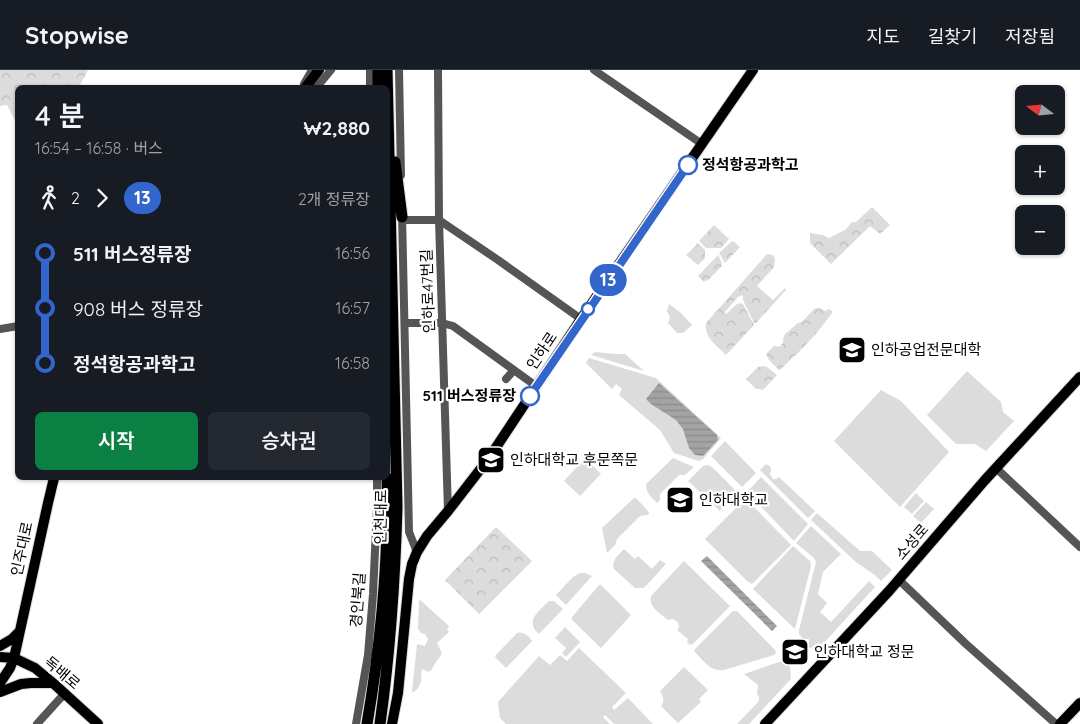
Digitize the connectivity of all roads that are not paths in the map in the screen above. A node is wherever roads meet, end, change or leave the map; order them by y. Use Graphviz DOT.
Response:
graph roads {
  1 [pos="312,70"];
  2 [pos="319,70"];
  3 [pos="331,70"];
  4 [pos="370,70"];
  5 [pos="378,70"];
  6 [pos="387,70"];
  7 [pos="399,70"];
  8 [pos="438,70"];
  9 [pos="594,70"];
  10 [pos="753,70"];
  11 [pos="305,85"];
  12 [pos="306,85"];
  13 [pos="318,85"];
  14 [pos="370,85"];
  15 [pos="378,85"];
  16 [pos="387,85"];
  17 [pos="702,144"];
  18 [pos="390,147"];
  19 [pos="390,189"];
  20 [pos="402,219"];
  21 [pos="439,220"];
  22 [pos="581,319"];
  23 [pos="405,323"];
  24 [pos="442,323"];
  25 [pos="15,326"];
  26 [pos="0,329"];
  27 [pos="514,370"];
  28 [pos="1080,377"];
  29 [pos="506,379"];
  30 [pos="536,386"];
  31 [pos="996,468"];
  32 [pos="54,480"];
  33 [pos="377,480"];
  34 [pos="387,480"];
  35 [pos="448,511"];
  36 [pos="1080,547"];
  37 [pos="417,552"];
  38 [pos="899,580"];
  39 [pos="20,630"];
  40 [pos="0,646"];
  41 [pos="0,657"];
  42 [pos="14,658"];
  43 [pos="0,683"];
  44 [pos="53,683"];
  45 [pos="0,692"];
  46 [pos="64,694"];
  47 [pos="1080,703"];
  48 [pos="37,724"];
  49 [pos="98,724"];
  50 [pos="356,724"];
  51 [pos="367,724"];
  52 [pos="380,724"];
  53 [pos="392,724"];
  54 [pos="765,724"];
  55 [pos="1056,724"];
  56 [pos="1060,724"];
  1 -- 11 [label="street"];
  2 -- 12 [label="main road"];
  3 -- 13 [label="street"];
  4 -- 14 [label="street"];
  5 -- 15 [label="highway"];
  6 -- 16 [label="highway, 인천대로"];
  7 -- 20 [label="street"];
  8 -- 21 [label="street, 인하로47번길"];
  9 -- 17 [label="street"];
  10 -- 17 [label="main road, 인하로"];
  17 -- 22 [label="main road, 인하로"];
  18 -- 20 [label="highway"];
  19 -- 52 [label="highway, 인천대로"];
  20 -- 21 [label="street"];
  20 -- 23 [label="street"];
  21 -- 22 [label="street"];
  21 -- 24 [label="street, 인하로47번길"];
  22 -- 30 [label="main road, 인하로"];
  23 -- 24 [label="street"];
  23 -- 37 [label="street"];
  24 -- 27 [label="street"];
  24 -- 35 [label="street, 인하로47번길"];
  25 -- 26 [label="street"];
  27 -- 29 [label="street"];
  27 -- 30 [label="street"];
  28 -- 31 [label="main road, 소성로"];
  30 -- 35 [label="main road, 인하로"];
  31 -- 36 [label="street"];
  31 -- 38 [label="main road, 소성로"];
  32 -- 39 [label="main road, 인주대로"];
  33 -- 50 [label="street, 경인북길"];
  34 -- 51 [label="highway, 인천대로"];
  35 -- 37 [label="main road, 인하로"];
  37 -- 53 [label="main road, 인하로"];
  38 -- 54 [label="main road, 소성로"];
  38 -- 55 [label="street"];
  39 -- 40 [label="main road"];
  39 -- 42 [label="main road, 인주대로"];
  41 -- 42 [label="main road, 독배로"];
  42 -- 43 [label="main road, 인주대로"];
  42 -- 44 [label="main road, 독배로"];
  44 -- 45 [label="main road"];
  44 -- 46 [label="main road, 독배로"];
  46 -- 48 [label="street"];
  46 -- 49 [label="main road, 독배로"];
  47 -- 56 [label="main road"];
}
